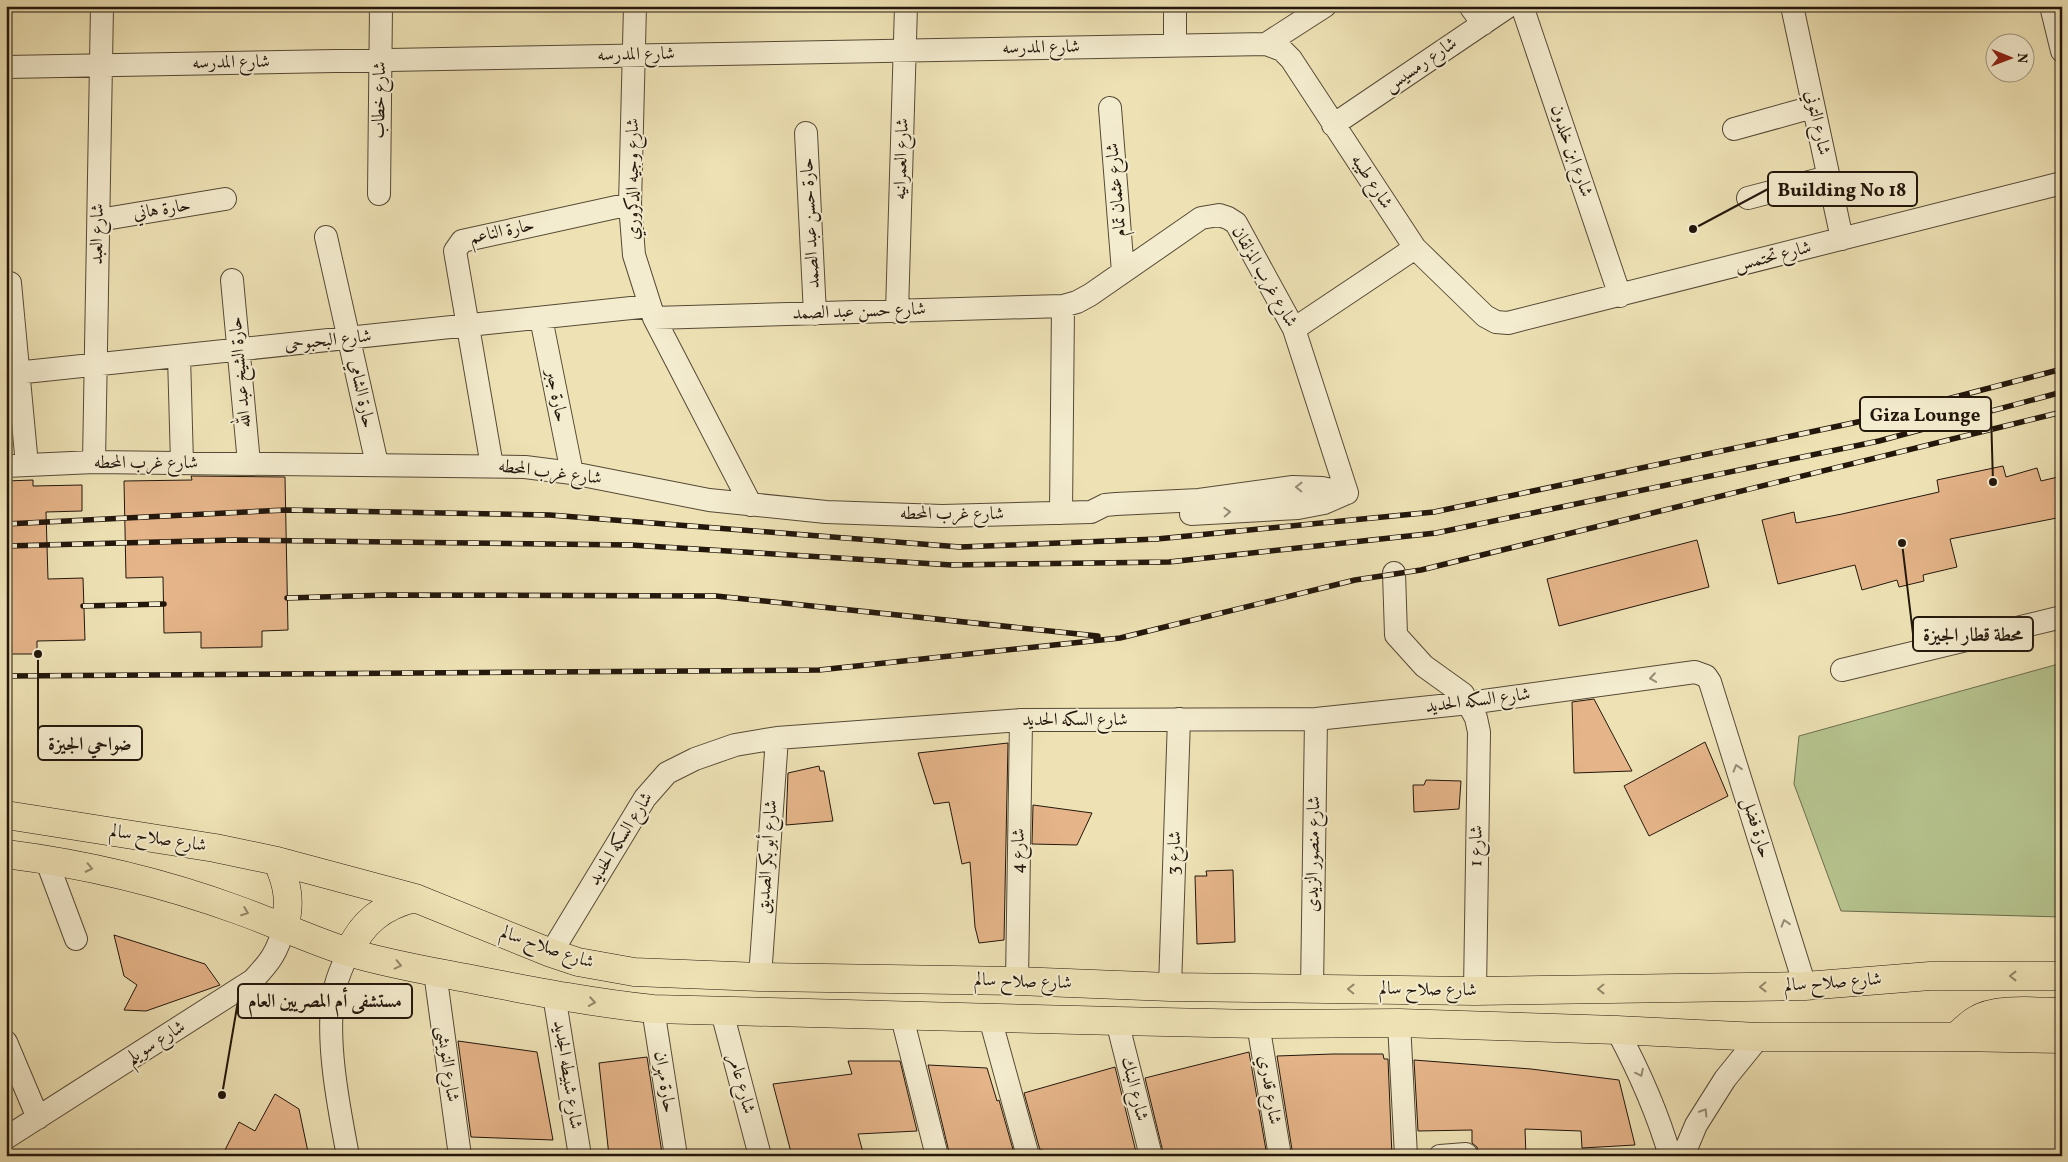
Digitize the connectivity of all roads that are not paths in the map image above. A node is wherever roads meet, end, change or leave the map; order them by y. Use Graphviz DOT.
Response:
graph roads {
  1 [pos="102,6"];
  2 [pos="381,6"];
  3 [pos="635,6"];
  4 [pos="906,6"];
  5 [pos="1175,6"];
  6 [pos="1325,6"];
  7 [pos="1509,6"];
  8 [pos="1522,6"];
  9 [pos="1792,6"];
  10 [pos="2051,6"];
  11 [pos="1476,15"];
  12 [pos="1266,44"];
  13 [pos="1175,45"];
  14 [pos="905,50"];
  15 [pos="2062,51"];
  16 [pos="634,56"];
  17 [pos="380,60"];
  18 [pos="101,65"];
  19 [pos="6,67"];
  20 [pos="1813,106"];
  21 [pos="1110,108"];
  22 [pos="1333,124"];
  23 [pos="1734,129"];
  24 [pos="806,133"];
  25 [pos="1828,177"];
  26 [pos="2062,183"];
  27 [pos="378,194"];
  28 [pos="1748,198"];
  29 [pos="225,200"];
  30 [pos="630,204"];
  31 [pos="98,220"];
  32 [pos="326,236"];
  33 [pos="1842,239"];
  34 [pos="1415,248"];
  35 [pos="1123,272"];
  36 [pos="232,280"];
  37 [pos="10,283"];
  38 [pos="1620,296"];
  39 [pos="1063,306"];
  40 [pos="652,312"];
  41 [pos="897,312"];
  42 [pos="815,314"];
  43 [pos="1486,316"];
  44 [pos="541,318"];
  45 [pos="468,326"];
  46 [pos="1294,329"];
  47 [pos="349,338"];
  48 [pos="239,350"];
  49 [pos="179,356"];
  50 [pos="96,365"];
  51 [pos="12,374"];
  52 [pos="94,462"];
  53 [pos="182,463"];
  54 [pos="249,463"];
  55 [pos="377,464"];
  56 [pos="17,466"];
  57 [pos="492,466"];
  58 [pos="572,473"];
  59 [pos="1348,493"];
  60 [pos="751,505"];
  61 [pos="1062,514"];
  62 [pos="1394,573"];
  63 [pos="2062,618"];
  64 [pos="1842,670"];
  65 [pos="1701,673"];
  66 [pos="1469,703"];
  67 [pos="1179,719"];
  68 [pos="1316,719"];
  69 [pos="1022,720"];
  70 [pos="776,738"];
  71 [pos="6,815"];
  72 [pos="6,854"];
  73 [pos="46,859"];
  74 [pos="277,861"];
  75 [pos="415,898"];
  76 [pos="284,928"];
  77 [pos="76,939"];
  78 [pos="348,952"];
  79 [pos="551,953"];
  80 [pos="434,972"];
  81 [pos="2062,976"];
  82 [pos="760,977"];
  83 [pos="1017,982"];
  84 [pos="1805,986"];
  85 [pos="1170,987"];
  86 [pos="1312,989"];
  87 [pos="1475,991"];
  88 [pos="554,995"];
  89 [pos="653,1009"];
  90 [pos="722,1012"];
  91 [pos="2062,1012"];
  92 [pos="902,1017"];
  93 [pos="990,1018"];
  94 [pos="1118,1021"];
  95 [pos="1399,1023"];
  96 [pos="1258,1024"];
  97 [pos="1617,1030"];
  98 [pos="1955,1037"];
  99 [pos="1760,1038"];
  100 [pos="2062,1040"];
  101 [pos="6,1042"];
  102 [pos="38,1118"];
  103 [pos="6,1138"];
  104 [pos="1466,1154"];
  105 [pos="348,1156"];
  106 [pos="460,1156"];
  107 [pos="580,1156"];
  108 [pos="676,1156"];
  109 [pos="760,1156"];
  110 [pos="938,1156"];
  111 [pos="1028,1156"];
  112 [pos="1151,1156"];
  113 [pos="1280,1156"];
  114 [pos="1406,1156"];
  115 [pos="1440,1156"];
  116 [pos="1670,1156"];
  117 [pos="1683,1156"];
  1 -- 18 [label="street, شارع العبد"];
  2 -- 17 [label="street, شارع خطاب"];
  3 -- 16 [label="street, شارع وجيه الدكروري"];
  4 -- 14 [label="street, شارع العمرانيه"];
  5 -- 13 [label="street"];
  6 -- 12 [label="street"];
  7 -- 11 [label="street, شارع رمسيس"];
  8 -- 38 [label="street, شارع ابن خلدون"];
  9 -- 20 [label="street, شارع التوني"];
  10 -- 15 [label="street"];
  11 -- 22 [label="street, شارع رمسيس"];
  12 -- 13 [label="street, شارع المدرسه"];
  12 -- 22 [label="street, شارع طيبه"];
  13 -- 14 [label="street, شارع المدرسه"];
  14 -- 16 [label="street, شارع المدرسه"];
  14 -- 41 [label="street, شارع العمرانيه"];
  16 -- 17 [label="street, شارع المدرسه"];
  16 -- 30 [label="street, شارع وجيه الدكروري"];
  17 -- 18 [label="street, شارع المدرسه"];
  17 -- 27 [label="street, شارع خطاب"];
  18 -- 19 [label="street, شارع المدرسه"];
  18 -- 31 [label="street, شارع العبد"];
  20 -- 23 [label="street"];
  20 -- 25 [label="street, شارع التوني"];
  21 -- 35 [label="street, شارع عثمان تمام"];
  22 -- 34 [label="street, شارع طيبه"];
  24 -- 42 [label="street, حارة حسن عبد الصمد"];
  25 -- 28 [label="street"];
  25 -- 33 [label="street, شارع التوني"];
  26 -- 33 [label="street, شارع تحتمس"];
  29 -- 31 [label="street, حارة هاني"];
  30 -- 40 [label="street, شارع وجيه الدكروري"];
  30 -- 45 [label="street, حارة الناعم"];
  31 -- 50 [label="street, شارع العبد"];
  32 -- 47 [label="street, حارة الشامي"];
  33 -- 38 [label="street, شارع تحتمس"];
  34 -- 43 [label="street, شارع طيبه"];
  34 -- 46 [label="street"];
  35 -- 39 [label="street, شارع غرب المزلقان"];
  35 -- 46 [label="street, شارع غرب المزلقان"];
  36 -- 48 [label="street, حارة الشيخ عبد الله"];
  37 -- 51 [label="street"];
  38 -- 43 [label="street, شارع تحتمس"];
  39 -- 41 [label="street, شارع حسن عبد الصمد"];
  39 -- 61 [label="street"];
  40 -- 42 [label="street, شارع حسن عبد الصمد"];
  40 -- 44 [label="street, شارع البحبوحى"];
  40 -- 60 [label="street, شارع وجيه الدكروري"];
  41 -- 42 [label="street, شارع حسن عبد الصمد"];
  44 -- 45 [label="street, شارع البحبوحى"];
  44 -- 58 [label="street, حارة جبر"];
  45 -- 47 [label="street, شارع البحبوحى"];
  45 -- 57 [label="street"];
  46 -- 59 [label="street, شارع غرب المزلقان"];
  47 -- 48 [label="street, شارع البحبوحى"];
  47 -- 55 [label="street, حارة الشامي"];
  48 -- 49 [label="street, شارع البحبوحى"];
  48 -- 54 [label="street, حارة الشيخ عبد الله"];
  49 -- 50 [label="street, شارع البحبوحى"];
  49 -- 53 [label="street"];
  50 -- 51 [label="street, شارع البحبوحى"];
  50 -- 52 [label="street, شارع العبد"];
  51 -- 56 [label="street"];
  52 -- 53 [label="street, شارع غرب المحطه"];
  52 -- 56 [label="street, شارع غرب المحطه"];
  53 -- 54 [label="street, شارع غرب المحطه"];
  54 -- 55 [label="street, شارع غرب المحطه"];
  55 -- 57 [label="street, شارع غرب المحطه"];
  57 -- 58 [label="street, شارع غرب المحطه"];
  58 -- 60 [label="street, شارع غرب المحطه"];
  59 -- 61 [label="street, شارع غرب المحطه"];
  60 -- 61 [label="street, شارع غرب المحطه"];
  62 -- 66 [label="street"];
  63 -- 64 [label="street"];
  65 -- 66 [label="street, شارع السكه الحديد, one-way"];
  84 -- 65 [label="street, حارة فضل, one-way"];
  66 -- 68 [label="street, شارع السكه الحديد"];
  66 -- 87 [label="street, شارع 1"];
  67 -- 68 [label="street, شارع السكه الحديد"];
  67 -- 69 [label="street, شارع السكه الحديد"];
  67 -- 85 [label="street, شارع 3"];
  68 -- 86 [label="street, شارع منصور الزيدى"];
  69 -- 70 [label="street, شارع السكه الحديد"];
  69 -- 83 [label="street, شارع 4"];
  70 -- 79 [label="street, شارع السكه الحديد"];
  70 -- 82 [label="street, شارع أبو بكر الصديق"];
  71 -- 74 [label="highway, شارع صلاح سالم"];
  72 -- 73 [label="highway, شارع صلاح سالم"];
  73 -- 76 [label="highway, شارع صلاح سالم, one-way"];
  73 -- 77 [label="street"];
  74 -- 75 [label="highway, شارع صلاح سالم"];
  74 -- 76 [label="highway"];
  75 -- 78 [label="highway"];
  75 -- 79 [label="highway, شارع صلاح سالم"];
  76 -- 78 [label="highway, شارع صلاح سالم"];
  76 -- 102 [label="street, شارع سويلم"];
  78 -- 80 [label="highway, شارع صلاح سالم, one-way"];
  78 -- 105 [label="street"];
  79 -- 82 [label="highway, شارع صلاح سالم"];
  80 -- 88 [label="highway, شارع صلاح سالم"];
  80 -- 106 [label="street, شارع النويشى"];
  81 -- 84 [label="highway, شارع صلاح سالم, one-way"];
  82 -- 83 [label="highway, شارع صلاح سالم"];
  83 -- 85 [label="highway, شارع صلاح سالم"];
  84 -- 87 [label="highway, شارع صلاح سالم, one-way"];
  85 -- 86 [label="highway, شارع صلاح سالم"];
  87 -- 86 [label="highway, شارع صلاح سالم, one-way"];
  88 -- 89 [label="highway, شارع صلاح سالم, one-way"];
  88 -- 107 [label="street, شارع شبيطه الجديد"];
  89 -- 90 [label="highway, شارع صلاح سالم"];
  89 -- 108 [label="street, حارة مهران"];
  90 -- 92 [label="highway, شارع صلاح سالم"];
  90 -- 109 [label="street, شارع عامر"];
  91 -- 98 [label="highway"];
  92 -- 93 [label="highway, شارع صلاح سالم"];
  92 -- 110 [label="street"];
  93 -- 94 [label="highway, شارع صلاح سالم"];
  93 -- 111 [label="street"];
  94 -- 96 [label="highway, شارع صلاح سالم"];
  94 -- 112 [label="street, شارع البنك"];
  95 -- 96 [label="highway, شارع صلاح سالم"];
  95 -- 97 [label="highway, شارع صلاح سالم"];
  95 -- 114 [label="street"];
  96 -- 113 [label="street, شارع قدري"];
  97 -- 99 [label="highway, شارع صلاح سالم"];
  97 -- 116 [label="street, one-way"];
  98 -- 99 [label="highway, شارع صلاح سالم"];
  98 -- 100 [label="highway, شارع صلاح سالم"];
  117 -- 99 [label="street, one-way"];
  101 -- 102 [label="street"];
  102 -- 103 [label="street, شارع سويلم"];
  104 -- 115 [label="street"];
}
